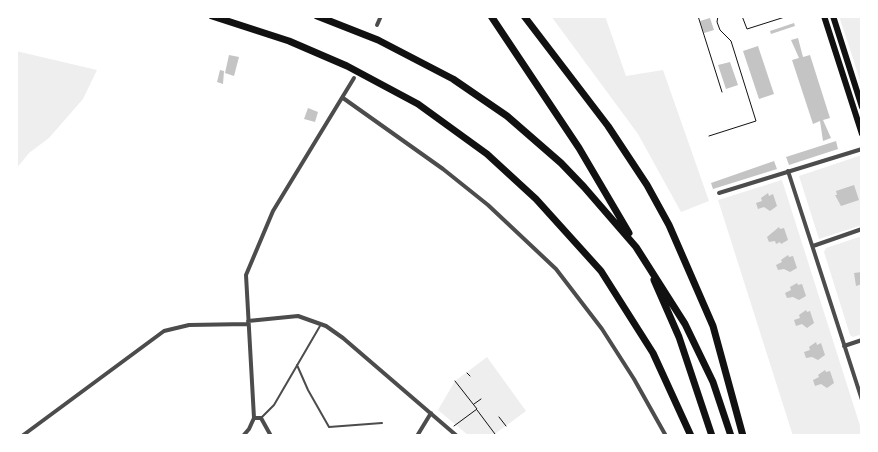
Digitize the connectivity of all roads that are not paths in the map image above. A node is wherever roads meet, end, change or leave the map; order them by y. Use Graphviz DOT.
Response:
graph roads {
  1 [pos="212,16"];
  2 [pos="317,16"];
  3 [pos="381,16"];
  4 [pos="491,16"];
  5 [pos="524,16"];
  6 [pos="824,16"];
  7 [pos="833,16"];
  8 [pos="377,25"];
  9 [pos="354,78"];
  10 [pos="343,98"];
  11 [pos="862,107"];
  12 [pos="862,134"];
  13 [pos="862,149"];
  14 [pos="788,171"];
  15 [pos="719,193"];
  16 [pos="862,230"];
  17 [pos="813,246"];
  18 [pos="248,322"];
  19 [pos="321,324"];
  20 [pos="862,340"];
  21 [pos="844,346"];
  22 [pos="297,365"];
  23 [pos="862,400"];
  24 [pos="431,413"];
  25 [pos="254,418"];
  26 [pos="261,418"];
  27 [pos="382,423"];
  28 [pos="22,436"];
  29 [pos="243,436"];
  30 [pos="271,436"];
  31 [pos="417,436"];
  32 [pos="457,436"];
  33 [pos="666,436"];
  34 [pos="692,436"];
  35 [pos="712,436"];
  36 [pos="731,436"];
  37 [pos="743,436"];
  1 -- 34 [label="highway"];
  2 -- 36 [label="highway"];
  3 -- 8 [label="street"];
  4 -- 35 [label="highway"];
  5 -- 37 [label="highway"];
  6 -- 12 [label="highway"];
  7 -- 11 [label="highway"];
  9 -- 10 [label="street"];
  10 -- 18 [label="street"];
  10 -- 33 [label="street"];
  13 -- 14 [label="street"];
  14 -- 15 [label="street"];
  14 -- 17 [label="street"];
  16 -- 17 [label="street"];
  17 -- 21 [label="street"];
  18 -- 19 [label="street"];
  18 -- 25 [label="street"];
  18 -- 28 [label="street"];
  19 -- 22 [label="lane"];
  19 -- 24 [label="street"];
  20 -- 21 [label="street"];
  21 -- 23 [label="street"];
  22 -- 26 [label="lane"];
  22 -- 27 [label="lane"];
  24 -- 31 [label="street"];
  24 -- 32 [label="street"];
  25 -- 26 [label="street"];
  25 -- 29 [label="street"];
  26 -- 30 [label="street"];
}
